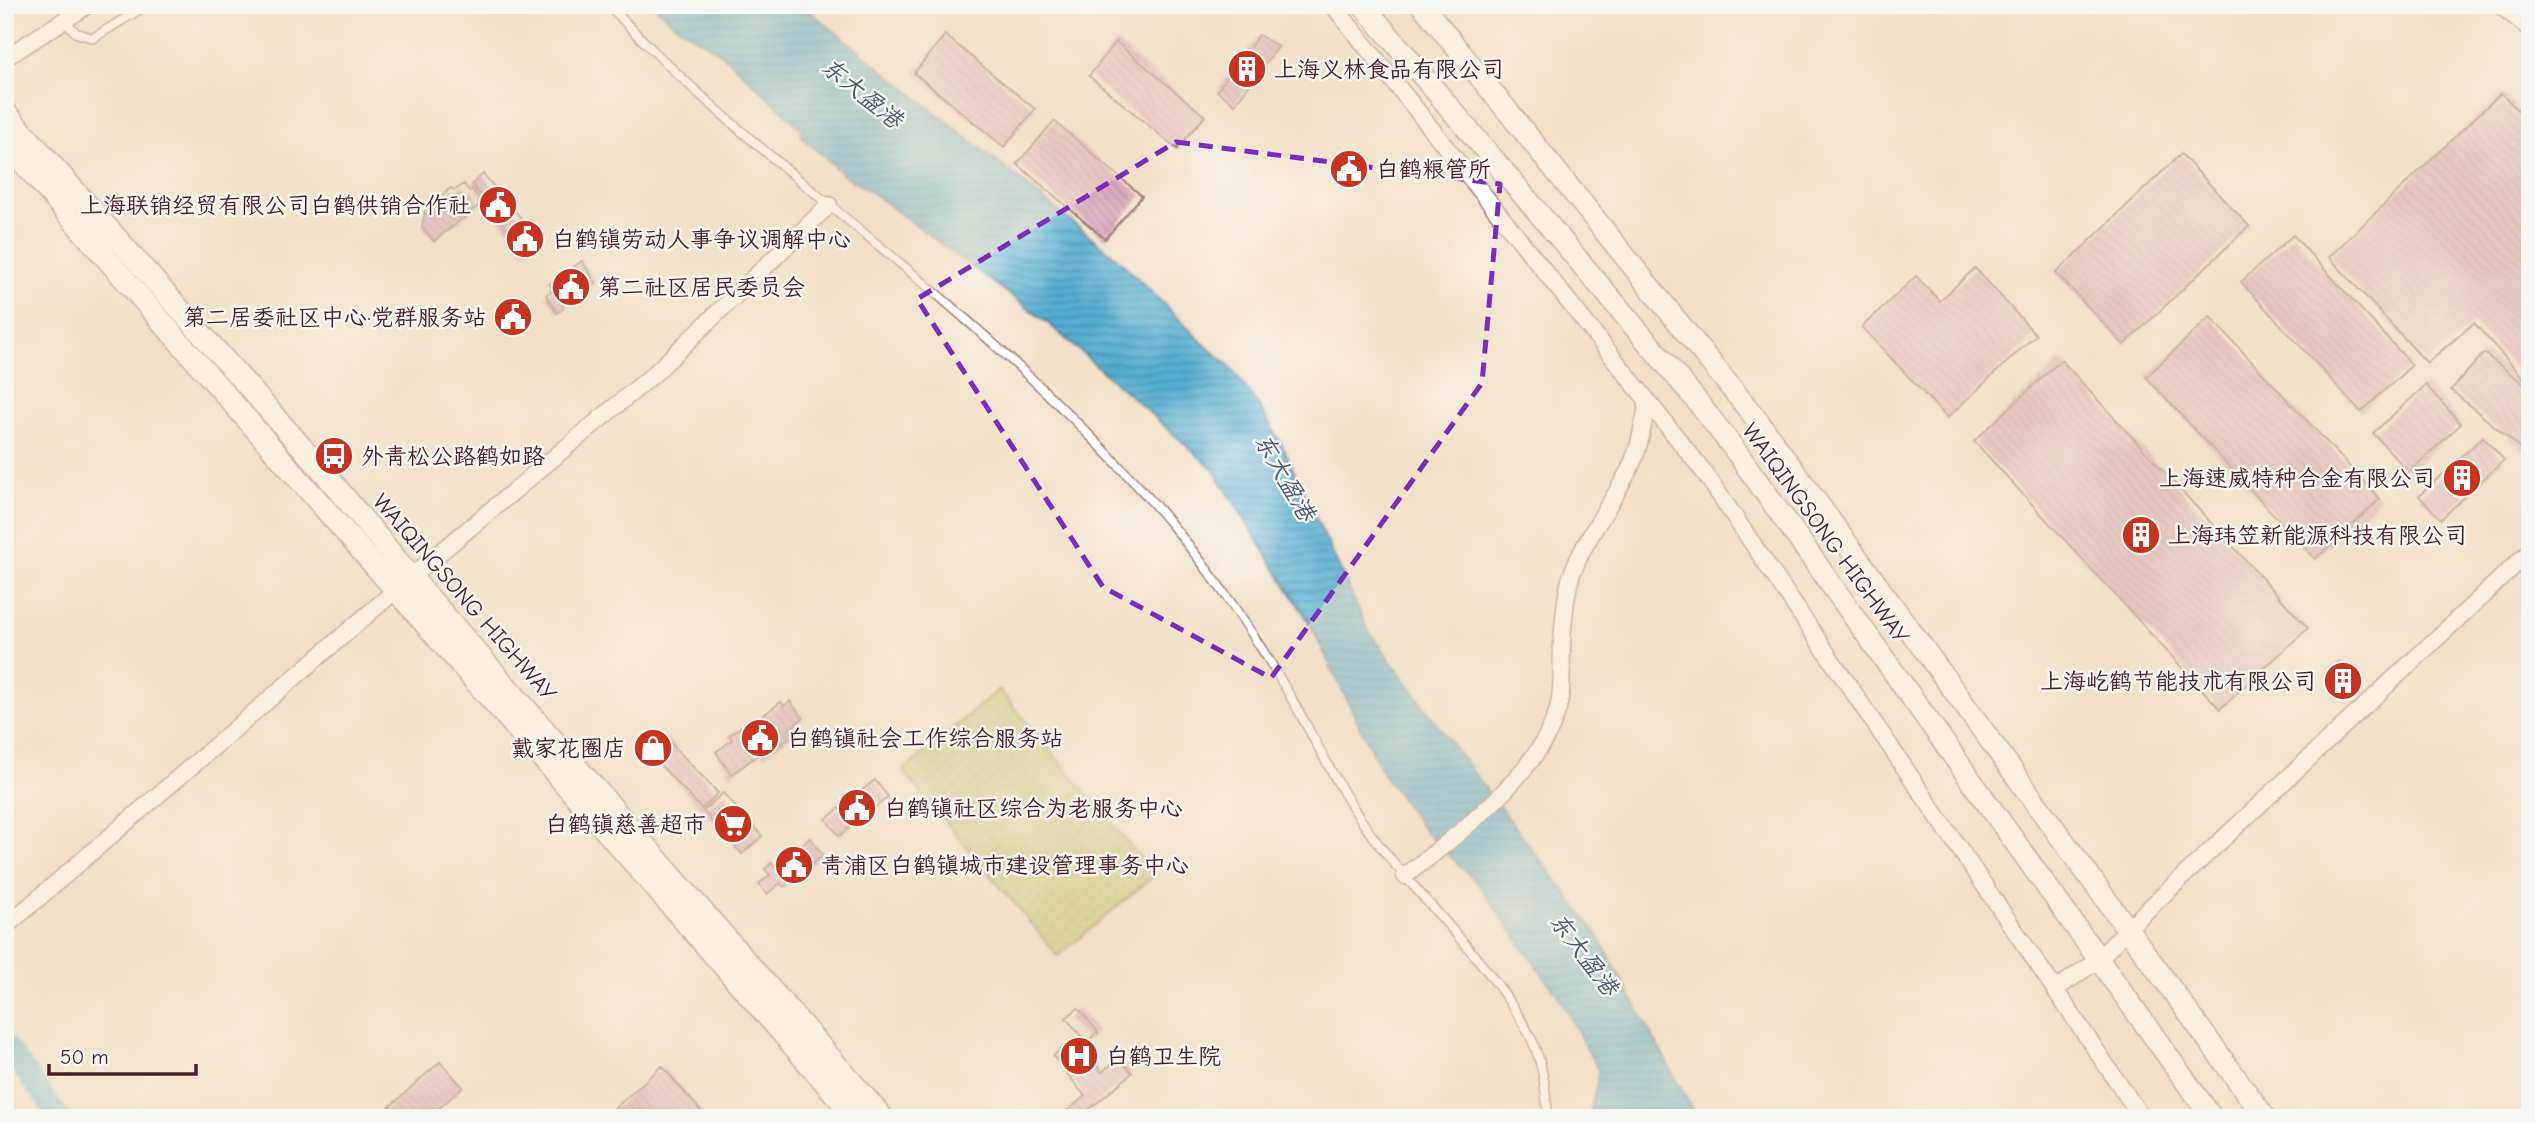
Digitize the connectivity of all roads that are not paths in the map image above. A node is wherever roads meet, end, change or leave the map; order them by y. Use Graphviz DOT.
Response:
graph roads {
  1 [pos="88,5"];
  2 [pos="147,5"];
  3 [pos="608,5"];
  4 [pos="1333,5"];
  5 [pos="1363,5"];
  6 [pos="1422,5"];
  7 [pos="2500,5"];
  8 [pos="65,20"];
  9 [pos="2530,29"];
  10 [pos="5,58"];
  11 [pos="5,112"];
  12 [pos="5,142"];
  13 [pos="830,205"];
  14 [pos="1648,402"];
  15 [pos="2530,551"];
  16 [pos="404,584"];
  17 [pos="1405,876"];
  18 [pos="5,927"];
  19 [pos="2128,928"];
  20 [pos="2098,960"];
  21 [pos="2056,989"];
  22 [pos="856,1118"];
  23 [pos="883,1118"];
  24 [pos="1548,1118"];
  25 [pos="2142,1118"];
  26 [pos="2212,1118"];
  27 [pos="2265,1118"];
  1 -- 8 [label="street"];
  2 -- 8 [label="lane"];
  3 -- 13 [label="lane"];
  4 -- 14 [label="street"];
  5 -- 20 [label="main road, WAIQINGSONG HIGHWAY"];
  6 -- 19 [label="main road, WAIQINGSONG HIGHWAY"];
  7 -- 9 [label="street"];
  8 -- 10 [label="street"];
  11 -- 16 [label="main road, WAIQINGSONG HIGHWAY"];
  12 -- 16 [label="main road, WAIQINGSONG HIGHWAY"];
  13 -- 16 [label="street"];
  13 -- 17 [label="lane"];
  14 -- 17 [label="street"];
  14 -- 21 [label="street"];
  15 -- 19 [label="street"];
  16 -- 18 [label="street"];
  16 -- 22 [label="main road, WAIQINGSONG HIGHWAY"];
  16 -- 23 [label="main road, WAIQINGSONG HIGHWAY"];
  17 -- 24 [label="lane"];
  19 -- 20 [label="street"];
  19 -- 27 [label="main road, WAIQINGSONG HIGHWAY"];
  20 -- 21 [label="street"];
  20 -- 26 [label="main road, WAIQINGSONG HIGHWAY"];
  21 -- 25 [label="street"];
}
